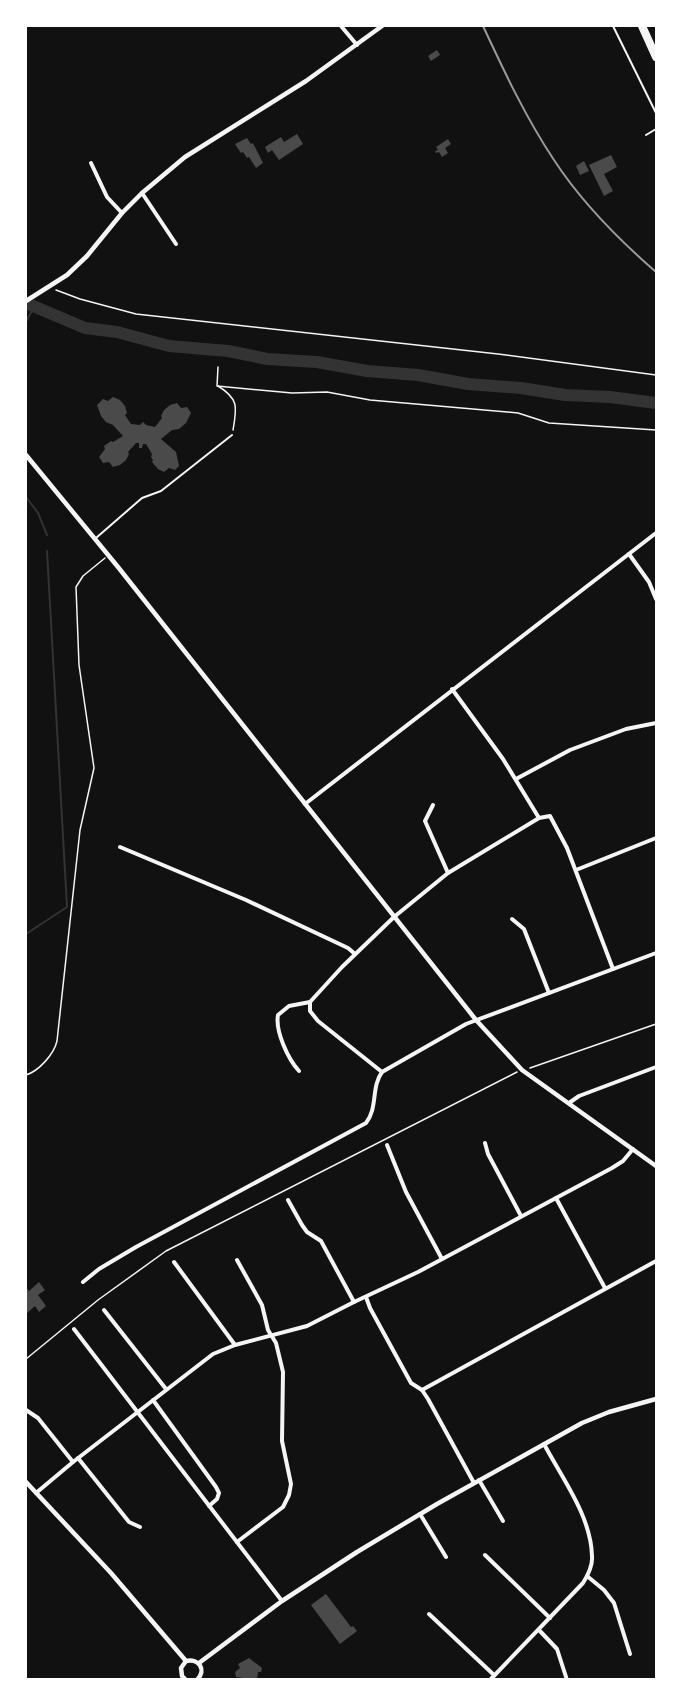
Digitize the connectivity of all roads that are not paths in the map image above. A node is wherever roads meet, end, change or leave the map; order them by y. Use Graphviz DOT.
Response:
graph roads {
  1 [pos="341,26"];
  2 [pos="382,26"];
  3 [pos="613,26"];
  4 [pos="642,26"];
  5 [pos="357,45"];
  6 [pos="657,57"];
  7 [pos="657,113"];
  8 [pos="657,129"];
  9 [pos="646,135"];
  10 [pos="90,163"];
  11 [pos="142,194"];
  12 [pos="122,213"];
  13 [pos="176,244"];
  14 [pos="26,301"];
  15 [pos="232,435"];
  16 [pos="26,455"];
  17 [pos="657,532"];
  18 [pos="94,539"];
  19 [pos="629,555"];
  20 [pos="657,599"];
  21 [pos="452,689"];
  22 [pos="657,723"];
  23 [pos="516,779"];
  24 [pos="305,804"];
  25 [pos="433,805"];
  26 [pos="539,818"];
  27 [pos="657,838"];
  28 [pos="120,847"];
  29 [pos="576,870"];
  30 [pos="448,873"];
  31 [pos="394,917"];
  32 [pos="512,919"];
  33 [pos="657,952"];
  34 [pos="355,954"];
  35 [pos="613,969"];
  36 [pos="549,993"];
  37 [pos="310,1002"];
  38 [pos="476,1020"];
  39 [pos="657,1067"];
  40 [pos="299,1071"];
  41 [pos="382,1072"];
  42 [pos="569,1103"];
  43 [pos="485,1143"];
  44 [pos="387,1145"];
  45 [pos="633,1149"];
  46 [pos="657,1166"];
  47 [pos="556,1198"];
  48 [pos="288,1200"];
  49 [pos="521,1216"];
  50 [pos="442,1259"];
  51 [pos="237,1260"];
  52 [pos="657,1261"];
  53 [pos="174,1262"];
  54 [pos="83,1282"];
  55 [pos="605,1288"];
  56 [pos="366,1297"];
  57 [pos="354,1302"];
  58 [pos="104,1310"];
  59 [pos="74,1329"];
  60 [pos="272,1336"];
  61 [pos="235,1345"];
  62 [pos="166,1389"];
  63 [pos="422,1390"];
  64 [pos="657,1399"];
  65 [pos="153,1400"];
  66 [pos="27,1410"];
  67 [pos="137,1413"];
  68 [pos="544,1444"];
  69 [pos="78,1458"];
  70 [pos="73,1462"];
  71 [pos="479,1480"];
  72 [pos="26,1482"];
  73 [pos="474,1483"];
  74 [pos="36,1493"];
  75 [pos="209,1506"];
  76 [pos="420,1514"];
  77 [pos="503,1521"];
  78 [pos="140,1527"];
  79 [pos="237,1542"];
  80 [pos="485,1555"];
  81 [pos="446,1557"];
  82 [pos="587,1576"];
  83 [pos="282,1601"];
  84 [pos="429,1614"];
  85 [pos="549,1618"];
  86 [pos="539,1630"];
  87 [pos="630,1654"];
  88 [pos="186,1661"];
  89 [pos="199,1663"];
  90 [pos="494,1675"];
  91 [pos="184,1678"];
  92 [pos="199,1679"];
  93 [pos="176,1680"];
  94 [pos="490,1680"];
  95 [pos="567,1680"];
  1 -- 5 [label="street"];
  2 -- 5 [label="street"];
  3 -- 7 [label="lane"];
  4 -- 6 [label="highway"];
  5 -- 11 [label="street"];
  8 -- 9 [label="lane"];
  10 -- 12 [label="street"];
  11 -- 12 [label="street"];
  11 -- 13 [label="street"];
  12 -- 14 [label="street"];
  15 -- 18 [label="lane"];
  16 -- 18 [label="street"];
  17 -- 19 [label="street"];
  18 -- 24 [label="street"];
  19 -- 20 [label="street"];
  19 -- 21 [label="street"];
  21 -- 23 [label="street"];
  21 -- 24 [label="street"];
  22 -- 23 [label="street"];
  23 -- 26 [label="street"];
  24 -- 31 [label="street"];
  25 -- 30 [label="street"];
  26 -- 29 [label="street"];
  26 -- 30 [label="street"];
  27 -- 29 [label="street"];
  28 -- 34 [label="street"];
  29 -- 35 [label="street"];
  30 -- 31 [label="street"];
  31 -- 34 [label="street"];
  31 -- 38 [label="street"];
  32 -- 36 [label="street"];
  33 -- 35 [label="street"];
  34 -- 37 [label="street"];
  35 -- 36 [label="street"];
  36 -- 38 [label="street"];
  37 -- 40 [label="street"];
  37 -- 41 [label="street"];
  38 -- 41 [label="street"];
  38 -- 42 [label="street"];
  39 -- 42 [label="street"];
  41 -- 54 [label="street"];
  42 -- 45 [label="street"];
  43 -- 49 [label="street"];
  44 -- 50 [label="street"];
  45 -- 46 [label="street"];
  45 -- 47 [label="street"];
  47 -- 49 [label="street"];
  47 -- 55 [label="street"];
  48 -- 57 [label="street"];
  49 -- 50 [label="street"];
  50 -- 56 [label="street"];
  51 -- 60 [label="street"];
  52 -- 55 [label="street"];
  53 -- 61 [label="street"];
  55 -- 63 [label="street"];
  56 -- 57 [label="street"];
  56 -- 63 [label="street"];
  57 -- 60 [label="street"];
  58 -- 62 [label="street"];
  59 -- 67 [label="street"];
  60 -- 61 [label="street"];
  60 -- 79 [label="street"];
  61 -- 62 [label="street"];
  62 -- 65 [label="street"];
  63 -- 73 [label="street"];
  64 -- 68 [label="street"];
  65 -- 67 [label="street"];
  65 -- 75 [label="street"];
  66 -- 70 [label="street"];
  67 -- 69 [label="street"];
  67 -- 75 [label="street"];
  68 -- 71 [label="street"];
  68 -- 82 [label="street"];
  69 -- 70 [label="street"];
  69 -- 78 [label="street"];
  70 -- 74 [label="street"];
  71 -- 73 [label="street"];
  71 -- 77 [label="street"];
  72 -- 74 [label="street"];
  73 -- 76 [label="street"];
  74 -- 88 [label="street"];
  75 -- 79 [label="street"];
  76 -- 81 [label="street"];
  76 -- 83 [label="street"];
  79 -- 83 [label="street"];
  80 -- 85 [label="street"];
  82 -- 85 [label="street"];
  82 -- 87 [label="street"];
  83 -- 89 [label="street"];
  84 -- 90 [label="street"];
  85 -- 86 [label="street"];
  86 -- 90 [label="street"];
  86 -- 95 [label="street"];
  88 -- 89 [label="street"];
  88 -- 91 [label="street"];
  89 -- 92 [label="street"];
  90 -- 94 [label="street"];
  91 -- 93 [label="street"];
}
